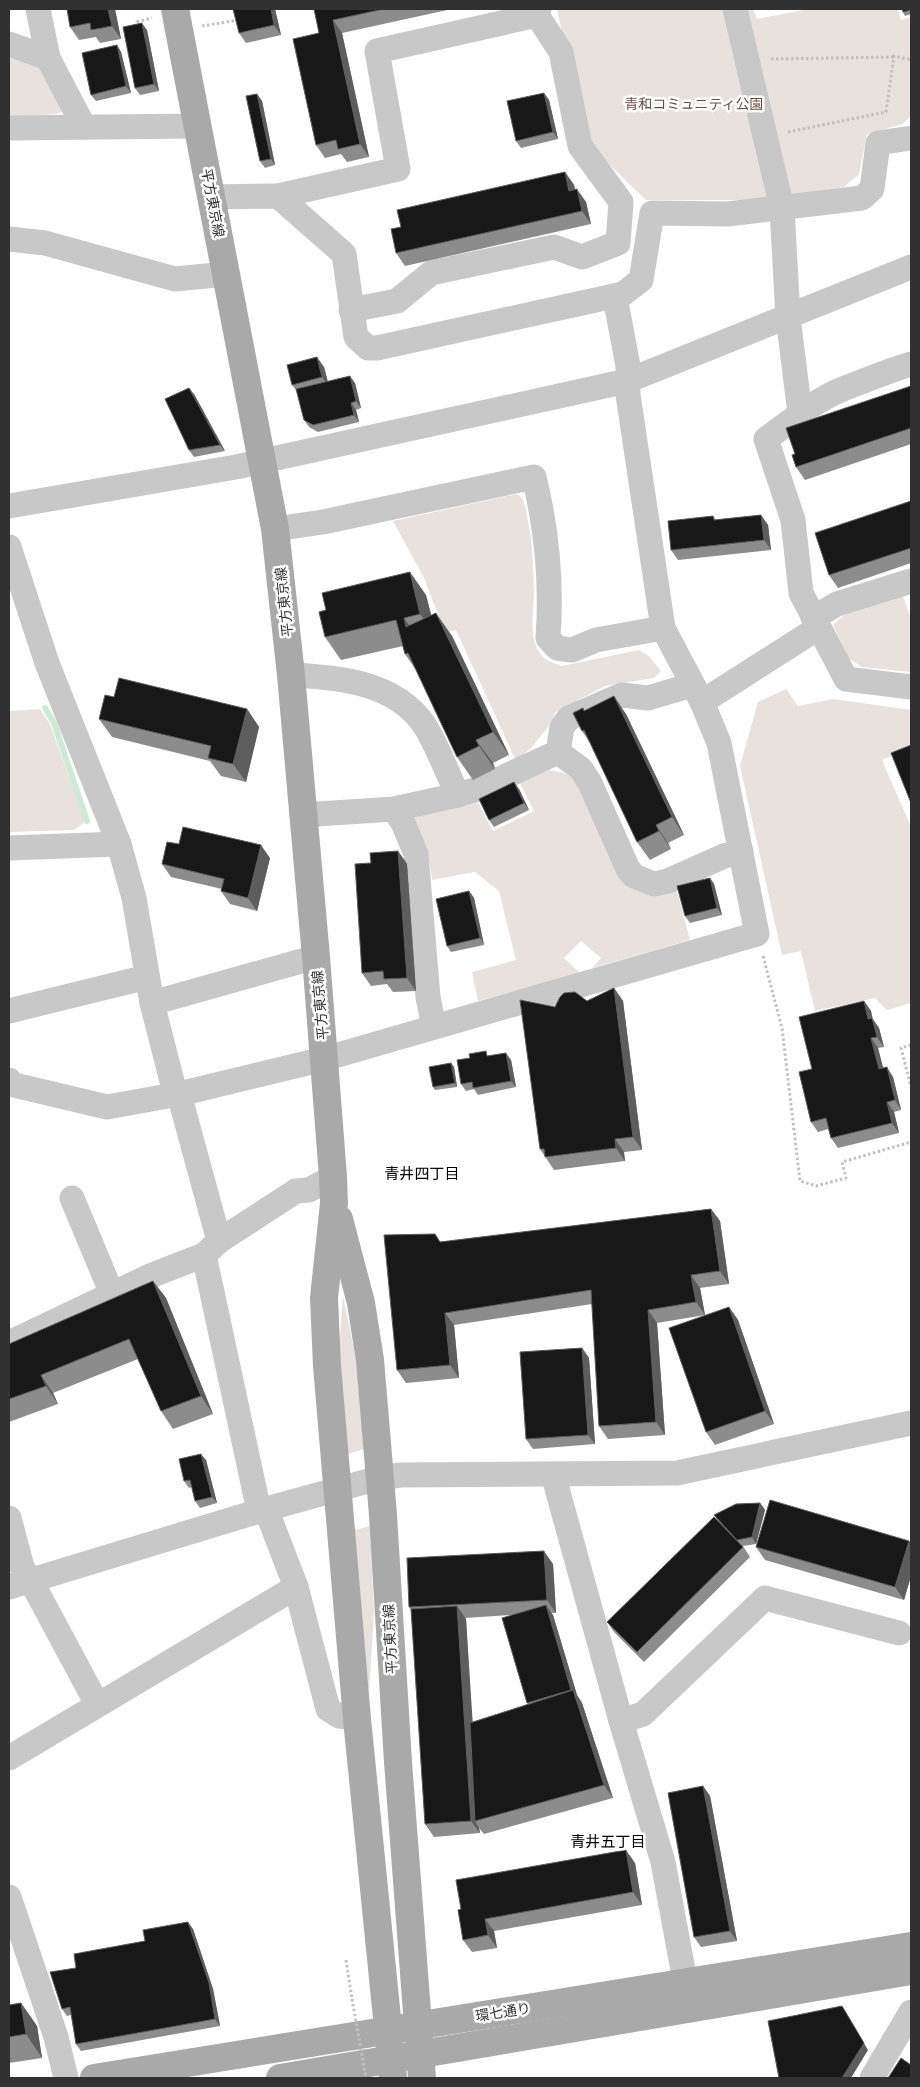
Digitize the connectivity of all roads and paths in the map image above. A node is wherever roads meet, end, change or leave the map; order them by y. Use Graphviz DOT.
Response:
graph roads {
  1 [pos="38,9"];
  2 [pos="739,9"];
  3 [pos="538,12"];
  4 [pos="165,13"];
  5 [pos="241,19"];
  6 [pos="202,26"];
  7 [pos="139,32"];
  8 [pos="9,44"];
  9 [pos="898,57"];
  10 [pos="48,58"];
  11 [pos="747,60"];
  12 [pos="911,60"];
  13 [pos="84,126"];
  14 [pos="198,126"];
  15 [pos="9,128"];
  16 [pos="765,136"];
  17 [pos="911,138"];
  18 [pos="278,196"];
  19 [pos="212,197"];
  20 [pos="621,202"];
  21 [pos="782,208"];
  22 [pos="649,220"];
  23 [pos="9,239"];
  24 [pos="911,267"];
  25 [pos="227,274"];
  26 [pos="615,296"];
  27 [pos="351,310"];
  28 [pos="788,317"];
  29 [pos="911,364"];
  30 [pos="628,381"];
  31 [pos="800,414"];
  32 [pos="263,462"];
  33 [pos="9,506"];
  34 [pos="275,529"];
  35 [pos="9,547"];
  36 [pos="911,581"];
  37 [pos="816,623"];
  38 [pos="663,628"];
  39 [pos="291,675"];
  40 [pos="911,686"];
  41 [pos="697,693"];
  42 [pos="558,752"];
  43 [pos="458,795"];
  44 [pos="394,810"];
  45 [pos="302,815"];
  46 [pos="119,844"];
  47 [pos="9,848"];
  48 [pos="740,852"];
  49 [pos="757,934"];
  50 [pos="316,957"];
  51 [pos="147,977"];
  52 [pos="152,1004"];
  53 [pos="9,1011"];
  54 [pos="434,1027"];
  55 [pos="911,1045"];
  56 [pos="324,1059"];
  57 [pos="9,1080"];
  58 [pos="911,1086"];
  59 [pos="179,1094"];
  60 [pos="911,1142"];
  61 [pos="334,1190"];
  62 [pos="72,1198"];
  63 [pos="211,1248"];
  64 [pos="112,1294"];
  65 [pos="9,1343"];
  66 [pos="911,1423"];
  67 [pos="553,1474"];
  68 [pos="379,1478"];
  69 [pos="338,1490"];
  70 [pos="263,1510"];
  71 [pos="9,1518"];
  72 [pos="19,1584"];
  73 [pos="296,1587"];
  74 [pos="899,1632"];
  75 [pos="96,1704"];
  76 [pos="357,1719"];
  77 [pos="621,1721"];
  78 [pos="9,1758"];
  79 [pos="9,1897"];
  80 [pos="911,1946"];
  81 [pos="346,1960"];
  82 [pos="911,1971"];
  83 [pos="685,1981"];
  84 [pos="911,2012"];
  85 [pos="417,2025"];
  86 [pos="388,2030"];
  87 [pos="421,2066"];
  88 [pos="392,2069"];
  89 [pos="66,2078"];
  90 [pos="94,2078"];
  91 [pos="280,2078"];
  92 [pos="366,2078"];
  93 [pos="872,2078"];
  1 -- 10 [label="street"];
  2 -- 11 [label="street"];
  3 -- 18 [label="street"];
  3 -- 20 [label="street"];
  4 -- 7 [label="path"];
  4 -- 14 [label="main road, 平方東京線"];
  5 -- 6 [label="path"];
  8 -- 10 [label="street"];
  9 -- 11 [label="path"];
  9 -- 12 [label="path"];
  9 -- 16 [label="path"];
  10 -- 13 [label="street"];
  11 -- 16 [label="street"];
  13 -- 14 [label="street"];
  13 -- 15 [label="street"];
  14 -- 19 [label="main road, 平方東京線"];
  16 -- 21 [label="street"];
  17 -- 21 [label="street"];
  18 -- 19 [label="street"];
  18 -- 27 [label="street"];
  19 -- 25 [label="main road, 平方東京線"];
  20 -- 22 [label="street"];
  20 -- 27 [label="street"];
  21 -- 22 [label="street"];
  21 -- 28 [label="street"];
  22 -- 26 [label="street"];
  23 -- 25 [label="street"];
  24 -- 28 [label="street"];
  25 -- 32 [label="main road, 平方東京線"];
  26 -- 27 [label="street"];
  26 -- 30 [label="street"];
  28 -- 30 [label="street"];
  28 -- 31 [label="street"];
  29 -- 31 [label="street"];
  30 -- 32 [label="street"];
  30 -- 38 [label="street"];
  31 -- 37 [label="street"];
  32 -- 33 [label="street"];
  32 -- 34 [label="main road, 平方東京線"];
  34 -- 38 [label="street"];
  34 -- 39 [label="main road, 平方東京線"];
  35 -- 46 [label="street"];
  36 -- 37 [label="street"];
  37 -- 40 [label="street"];
  37 -- 41 [label="street"];
  38 -- 41 [label="street"];
  39 -- 43 [label="street"];
  39 -- 45 [label="main road, 平方東京線"];
  41 -- 42 [label="street"];
  41 -- 48 [label="street"];
  42 -- 43 [label="street"];
  42 -- 48 [label="street"];
  43 -- 44 [label="street"];
  44 -- 45 [label="street"];
  44 -- 54 [label="street"];
  45 -- 50 [label="main road, 平方東京線"];
  46 -- 47 [label="street"];
  46 -- 51 [label="street"];
  48 -- 49 [label="street"];
  49 -- 54 [label="street"];
  49 -- 60 [label="path"];
  50 -- 52 [label="street"];
  50 -- 56 [label="main road, 平方東京線"];
  51 -- 52 [label="street"];
  51 -- 53 [label="street"];
  52 -- 59 [label="street"];
  54 -- 56 [label="street"];
  55 -- 58 [label="path"];
  56 -- 59 [label="street"];
  56 -- 61 [label="main road, 平方東京線"];
  57 -- 59 [label="street"];
  59 -- 63 [label="street"];
  61 -- 63 [label="street"];
  61 -- 68 [label="main road, 平方東京線"];
  61 -- 69 [label="main road, 平方東京線"];
  62 -- 64 [label="street"];
  63 -- 64 [label="street"];
  63 -- 70 [label="street"];
  64 -- 65 [label="street"];
  66 -- 67 [label="street"];
  67 -- 68 [label="street"];
  67 -- 77 [label="street"];
  68 -- 69 [label="street"];
  68 -- 85 [label="main road, 平方東京線"];
  69 -- 70 [label="street"];
  69 -- 76 [label="main road, 平方東京線"];
  70 -- 72 [label="street"];
  70 -- 73 [label="street"];
  71 -- 72 [label="street"];
  72 -- 75 [label="street"];
  73 -- 75 [label="street"];
  73 -- 76 [label="street"];
  74 -- 77 [label="street"];
  75 -- 78 [label="street"];
  76 -- 86 [label="main road, 平方東京線"];
  77 -- 83 [label="street"];
  79 -- 89 [label="street"];
  80 -- 83 [label="main road, 環七通り"];
  81 -- 92 [label="path, bridge"];
  82 -- 87 [label="main road, 環七通り"];
  83 -- 85 [label="main road, 環七通り"];
  84 -- 93 [label="street"];
  85 -- 86 [label="main road, 環七通り"];
  85 -- 87 [label="main road, 平方東京線"];
  86 -- 88 [label="main road, 平方東京線"];
  86 -- 90 [label="main road, 環七通り"];
  87 -- 88 [label="main road, 環七通り"];
  88 -- 91 [label="main road, 環七通り"];
}
